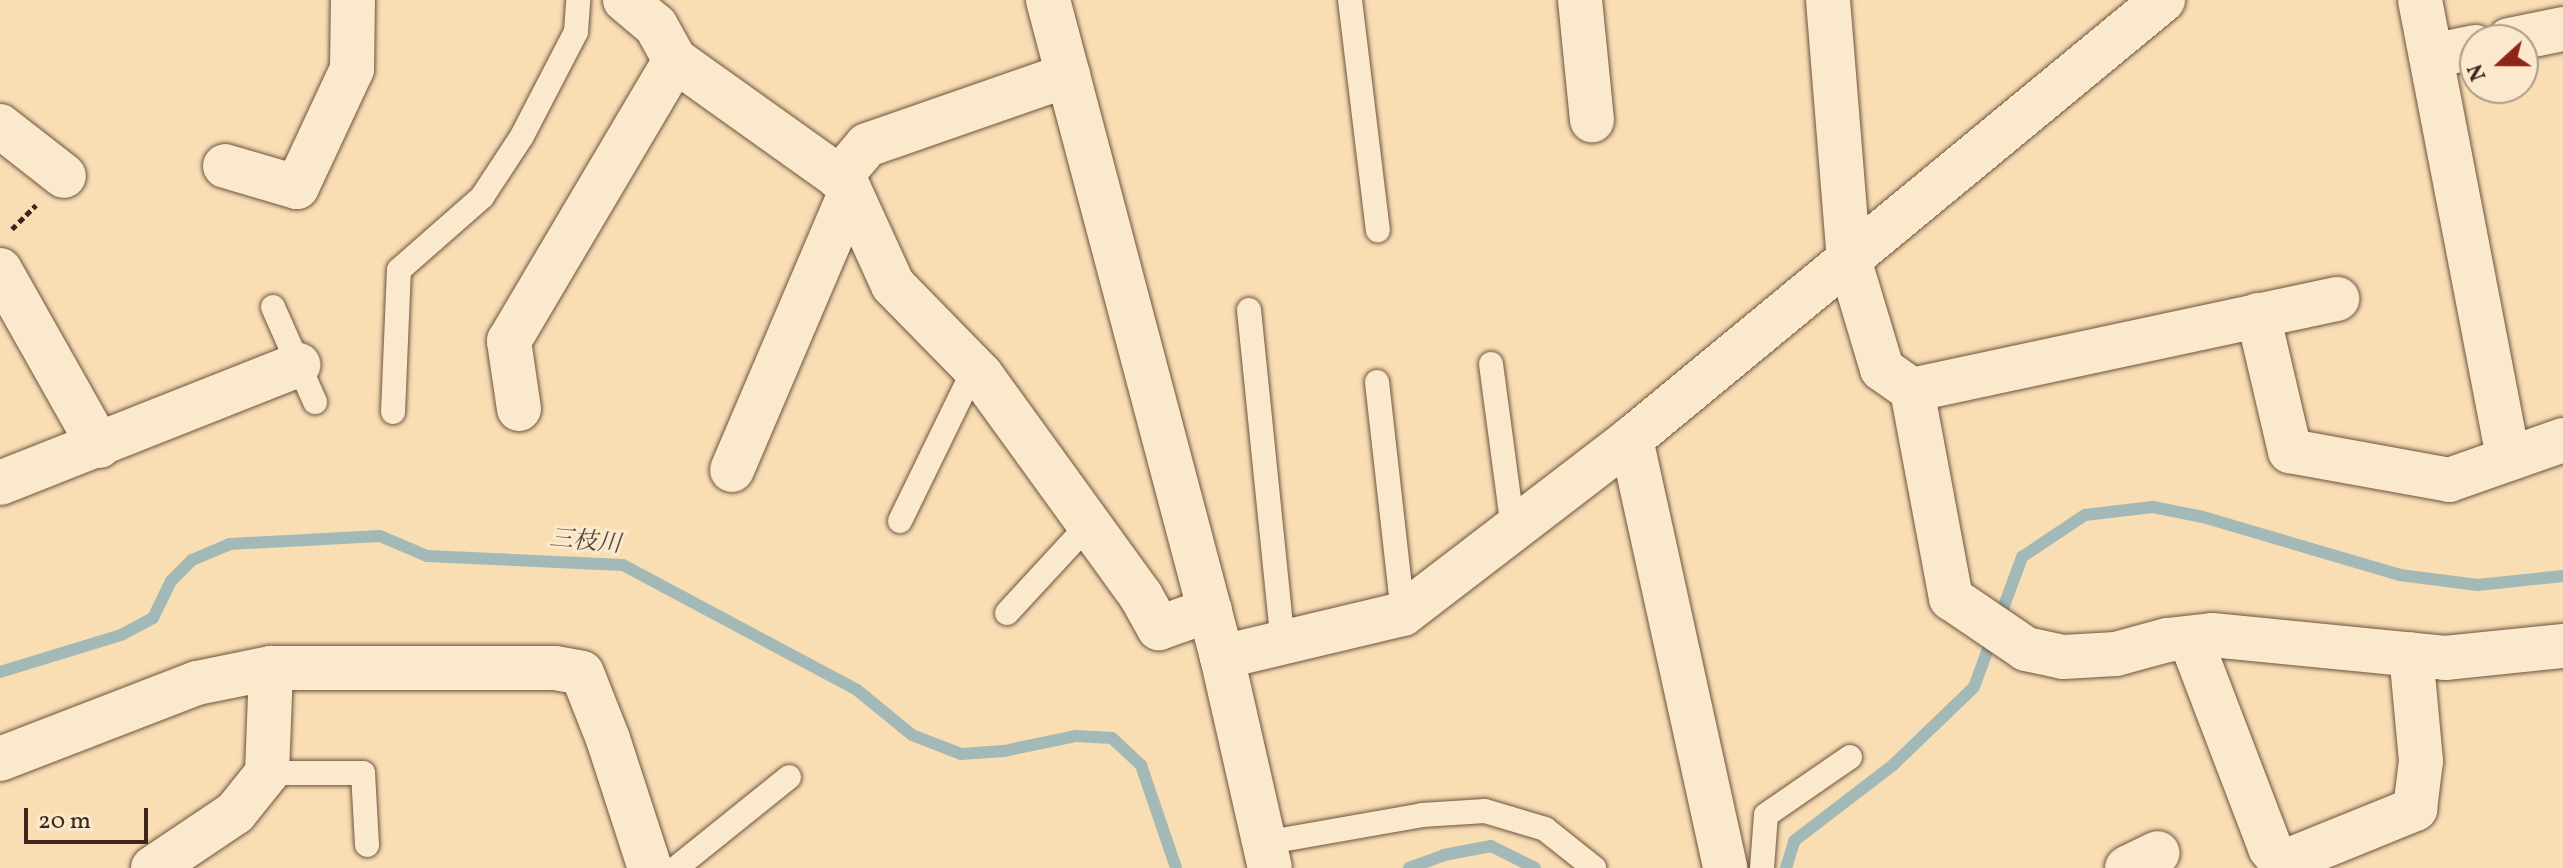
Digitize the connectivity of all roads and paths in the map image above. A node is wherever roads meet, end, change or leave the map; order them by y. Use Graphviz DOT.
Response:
graph roads {
  1 [pos="353,0"];
  2 [pos="578,0"];
  3 [pos="625,0"];
  4 [pos="1048,0"];
  5 [pos="1350,0"];
  6 [pos="1580,0"];
  7 [pos="1828,0"];
  8 [pos="2163,0"];
  9 [pos="2420,0"];
  10 [pos="2563,29"];
  11 [pos="2539,34"];
  12 [pos="2459,50"];
  13 [pos="2431,56"];
  14 [pos="675,60"];
  15 [pos="1068,75"];
  16 [pos="1592,120"];
  17 [pos="0,126"];
  18 [pos="225,166"];
  19 [pos="64,176"];
  20 [pos="845,186"];
  21 [pos="1378,230"];
  22 [pos="1849,259"];
  23 [pos="0,270"];
  24 [pos="2337,299"];
  25 [pos="273,307"];
  26 [pos="1249,310"];
  27 [pos="2258,315"];
  28 [pos="1491,364"];
  29 [pos="975,367"];
  30 [pos="1377,382"];
  31 [pos="307,383"];
  32 [pos="1912,390"];
  33 [pos="519,409"];
  34 [pos="393,412"];
  35 [pos="1631,439"];
  36 [pos="2563,440"];
  37 [pos="99,446"];
  38 [pos="2508,457"];
  39 [pos="732,470"];
  40 [pos="0,483"];
  41 [pos="900,521"];
  42 [pos="1089,524"];
  43 [pos="1513,529"];
  44 [pos="1210,610"];
  45 [pos="1007,613"];
  46 [pos="1403,614"];
  47 [pos="2190,638"];
  48 [pos="1283,642"];
  49 [pos="2563,646"];
  50 [pos="2411,654"];
  51 [pos="1222,657"];
  52 [pos="271,668"];
  53 [pos="1850,757"];
  54 [pos="0,759"];
  55 [pos="267,773"];
  56 [pos="789,777"];
  57 [pos="367,845"];
  58 [pos="1267,856"];
  59 [pos="159,866"];
  60 [pos="2284,866"];
  61 [pos="650,868"];
  62 [pos="676,868"];
  63 [pos="1594,868"];
  64 [pos="1725,868"];
  65 [pos="1762,868"];
  1 -- 18 [label="street"];
  2 -- 34 [label="lane"];
  3 -- 14 [label="street"];
  4 -- 15 [label="street"];
  5 -- 21 [label="lane"];
  6 -- 16 [label="street"];
  7 -- 22 [label="street"];
  8 -- 22 [label="street"];
  9 -- 13 [label="street"];
  10 -- 11 [label="street"];
  12 -- 13 [label="street"];
  13 -- 38 [label="street"];
  14 -- 20 [label="street"];
  14 -- 33 [label="street"];
  15 -- 20 [label="street"];
  15 -- 44 [label="street"];
  17 -- 19 [label="street"];
  20 -- 29 [label="street"];
  20 -- 39 [label="street"];
  22 -- 32 [label="street"];
  22 -- 35 [label="street"];
  23 -- 37 [label="street"];
  24 -- 27 [label="street"];
  25 -- 31 [label="lane"];
  26 -- 48 [label="lane"];
  27 -- 32 [label="street"];
  27 -- 38 [label="street"];
  28 -- 43 [label="lane"];
  29 -- 41 [label="lane"];
  29 -- 42 [label="street"];
  30 -- 46 [label="lane"];
  31 -- 37 [label="street"];
  32 -- 47 [label="street"];
  35 -- 43 [label="street"];
  35 -- 64 [label="street"];
  36 -- 38 [label="street"];
  37 -- 40 [label="street"];
  42 -- 44 [label="street"];
  42 -- 45 [label="lane"];
  43 -- 46 [label="street"];
  44 -- 51 [label="street"];
  46 -- 48 [label="street"];
  47 -- 50 [label="street"];
  47 -- 60 [label="street"];
  48 -- 51 [label="street"];
  49 -- 50 [label="street"];
  50 -- 60 [label="street"];
  51 -- 58 [label="street"];
  52 -- 54 [label="street"];
  52 -- 55 [label="street"];
  52 -- 61 [label="street"];
  53 -- 65 [label="lane"];
  55 -- 57 [label="lane"];
  55 -- 59 [label="street"];
  56 -- 62 [label="lane"];
  58 -- 63 [label="lane"];
}
